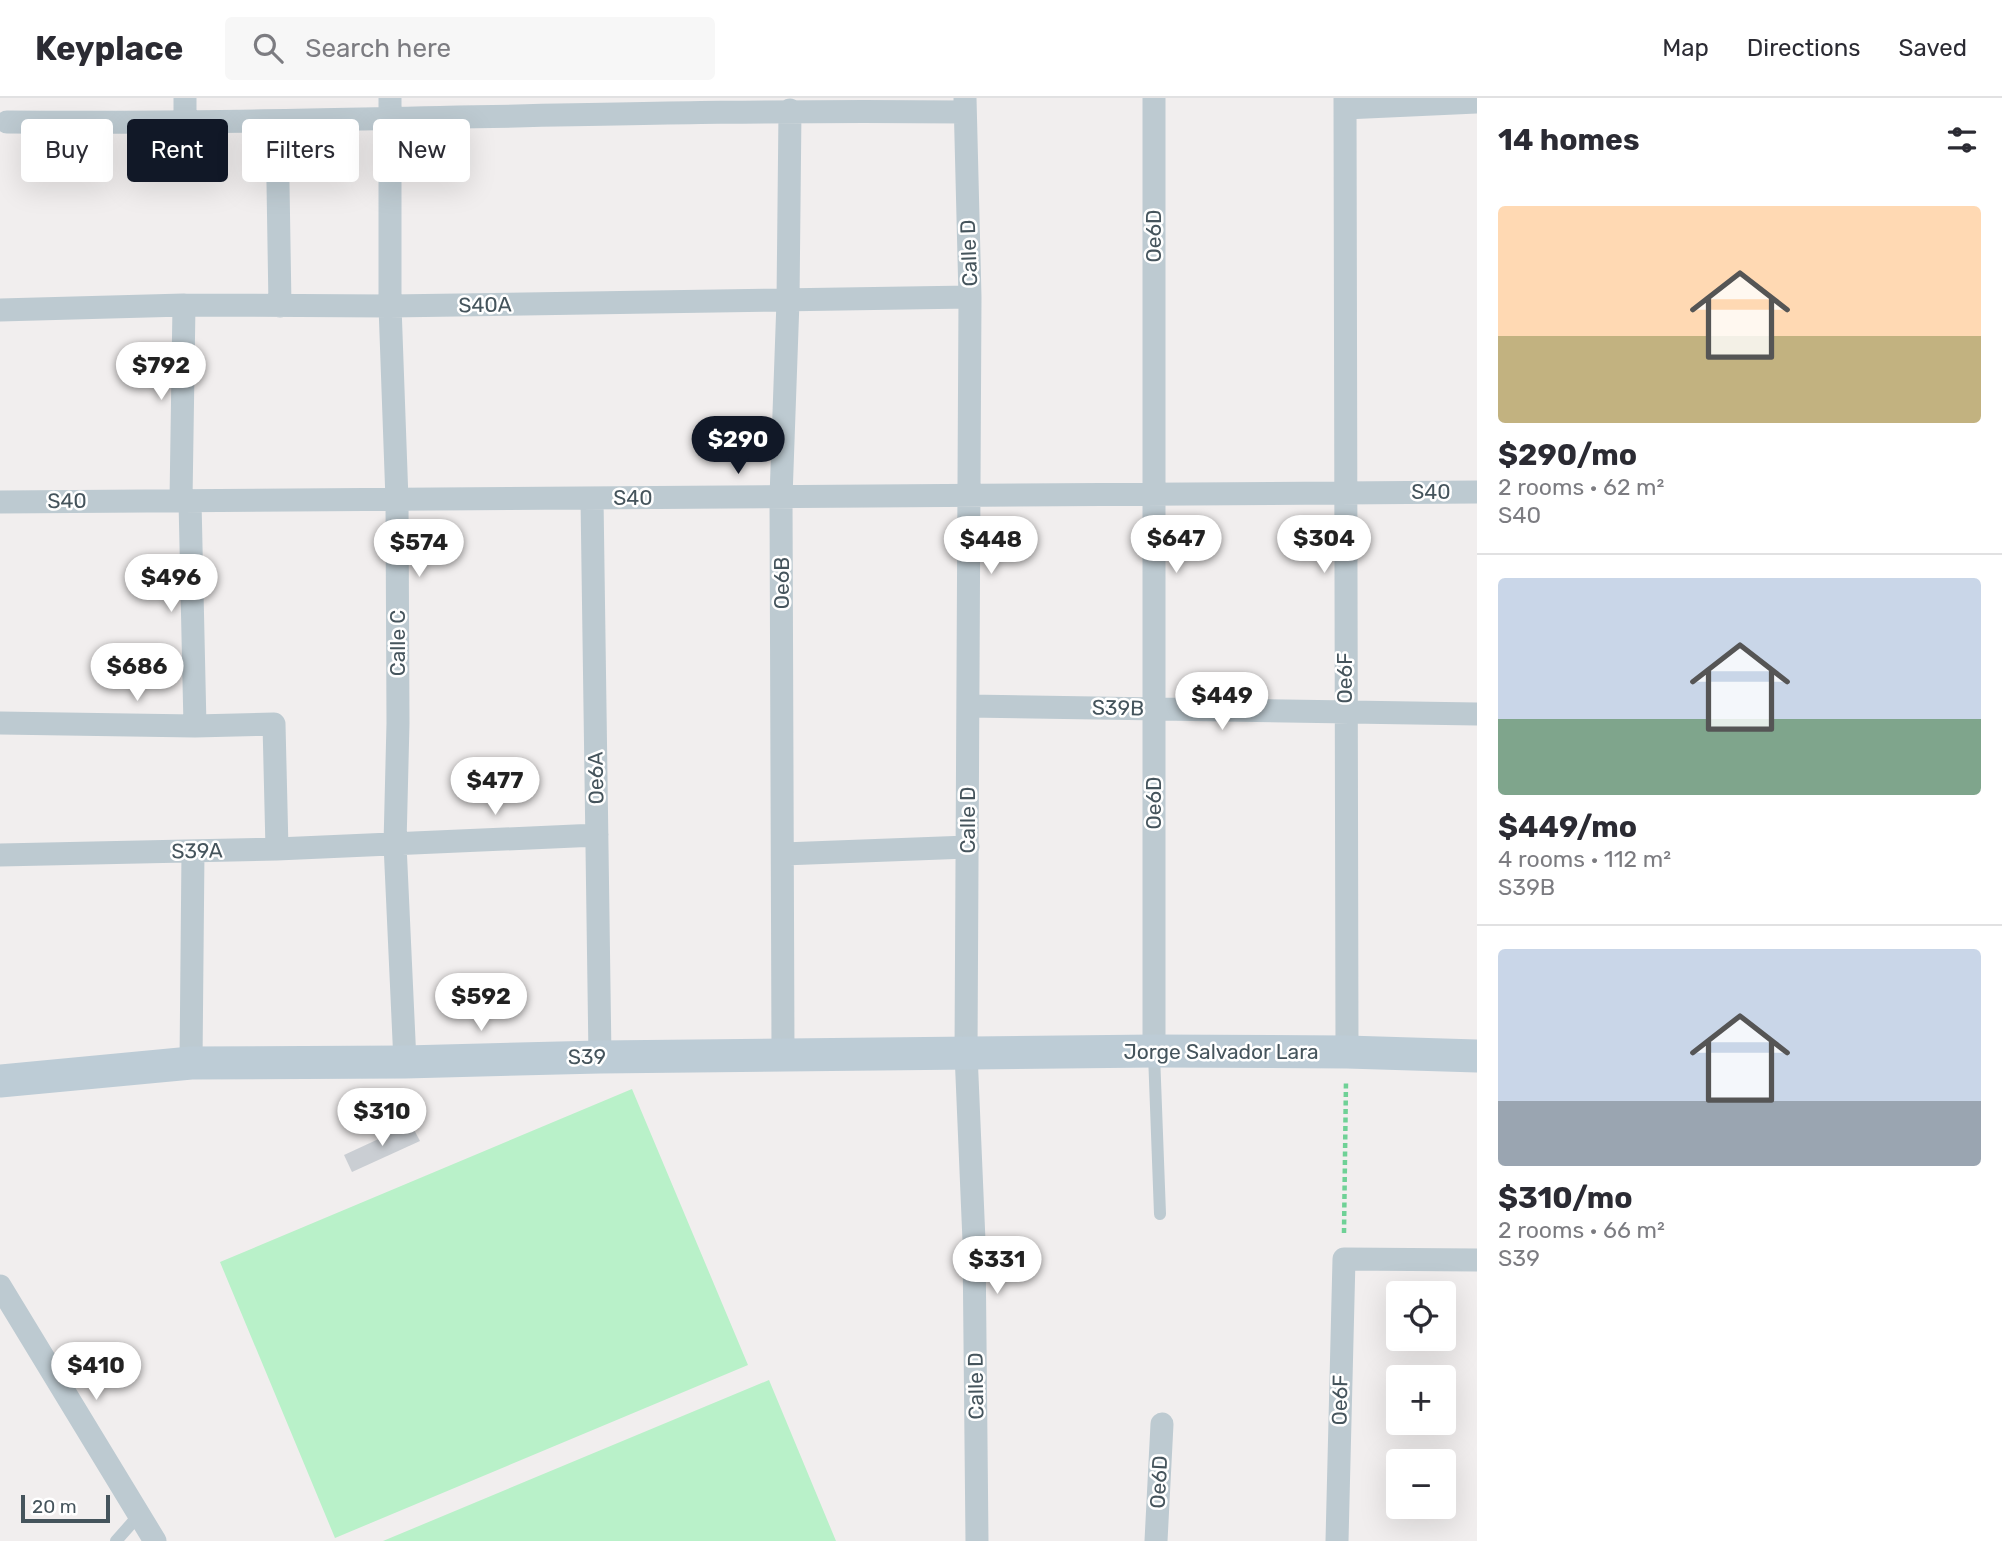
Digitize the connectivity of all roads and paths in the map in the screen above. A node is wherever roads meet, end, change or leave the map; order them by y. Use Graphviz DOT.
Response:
graph roads {
  1 [pos="185,98"];
  2 [pos="1154,98"];
  3 [pos="1477,102"];
  4 [pos="1345,103"];
  5 [pos="759,105"];
  6 [pos="965,105"];
  7 [pos="390,109"];
  8 [pos="790,110"];
  9 [pos="185,119"];
  10 [pos="303,119"];
  11 [pos="8,122"];
  12 [pos="127,123"];
  13 [pos="278,182"];
  14 [pos="970,298"];
  15 [pos="788,301"];
  16 [pos="184,305"];
  17 [pos="280,306"];
  18 [pos="390,306"];
  19 [pos="0,310"];
  20 [pos="1477,492"];
  21 [pos="1346,493"];
  22 [pos="970,495"];
  23 [pos="1154,495"];
  24 [pos="781,497"];
  25 [pos="592,498"];
  26 [pos="397,500"];
  27 [pos="186,501"];
  28 [pos="0,502"];
  29 [pos="968,706"];
  30 [pos="1154,709"];
  31 [pos="1345,712"];
  32 [pos="1477,714"];
  33 [pos="0,723"];
  34 [pos="195,726"];
  35 [pos="597,835"];
  36 [pos="394,844"];
  37 [pos="968,846"];
  38 [pos="277,849"];
  39 [pos="193,851"];
  40 [pos="783,854"];
  41 [pos="0,855"];
  42 [pos="1154,1051"];
  43 [pos="1347,1052"];
  44 [pos="966,1053"];
  45 [pos="783,1055"];
  46 [pos="1477,1056"];
  47 [pos="600,1057"];
  48 [pos="405,1062"];
  49 [pos="191,1063"];
  50 [pos="0,1081"];
  51 [pos="1160,1214"];
  52 [pos="1344,1259"];
  53 [pos="1477,1261"];
  54 [pos="0,1286"];
  55 [pos="1162,1424"];
  56 [pos="139,1515"];
  57 [pos="116,1541"];
  58 [pos="155,1541"];
  59 [pos="977,1541"];
  60 [pos="1156,1541"];
  61 [pos="1337,1541"];
  1 -- 9 [label="street"];
  2 -- 23 [label="street, Oe6D"];
  3 -- 4 [label="street"];
  4 -- 21 [label="street, Oe6F"];
  5 -- 7 [label="street"];
  5 -- 8 [label="street"];
  6 -- 8 [label="street"];
  6 -- 14 [label="street, Calle D"];
  7 -- 10 [label="street"];
  7 -- 18 [label="street, Calle C"];
  8 -- 15 [label="street, Oe6B"];
  11 -- 12 [label="street"];
  13 -- 17 [label="street"];
  14 -- 15 [label="street, S40A"];
  14 -- 22 [label="street, Calle D"];
  15 -- 18 [label="street, S40A"];
  15 -- 24 [label="street, Oe6B"];
  16 -- 17 [label="street, S40A"];
  16 -- 19 [label="street, S40A"];
  16 -- 27 [label="street"];
  17 -- 18 [label="street, S40A"];
  18 -- 26 [label="street, Calle C"];
  20 -- 21 [label="street, S40"];
  21 -- 23 [label="street, S40"];
  21 -- 31 [label="street, Oe6F"];
  22 -- 23 [label="street, S40"];
  22 -- 24 [label="street, S40"];
  22 -- 29 [label="street, Calle D"];
  23 -- 30 [label="street, Oe6D"];
  24 -- 25 [label="street, S40"];
  24 -- 40 [label="street, Oe6B"];
  25 -- 26 [label="street, S40"];
  25 -- 35 [label="street, Oe6A"];
  26 -- 27 [label="street, S40"];
  26 -- 36 [label="street, Calle C"];
  27 -- 28 [label="street, S40"];
  27 -- 34 [label="street"];
  29 -- 30 [label="street, S39B"];
  29 -- 37 [label="street, Calle D"];
  30 -- 31 [label="street, S39B"];
  30 -- 42 [label="street, Oe6D"];
  31 -- 32 [label="street, S39B"];
  31 -- 43 [label="street, Oe6F"];
  33 -- 34 [label="street"];
  34 -- 38 [label="street"];
  35 -- 36 [label="street, S39A"];
  35 -- 47 [label="street, Oe6A"];
  36 -- 38 [label="street, S39A"];
  36 -- 48 [label="street, Calle C"];
  37 -- 40 [label="street"];
  37 -- 44 [label="street, Calle D"];
  38 -- 39 [label="street, S39A"];
  39 -- 41 [label="street, S39A"];
  39 -- 49 [label="street"];
  40 -- 45 [label="street, Oe6B"];
  42 -- 43 [label="street, Jorge Salvador Lara"];
  42 -- 44 [label="street, Jorge Salvador Lara"];
  42 -- 51 [label="lane, Oe6D"];
  43 -- 46 [label="street, Jorge Salvador Lara"];
  43 -- 52 [label="path"];
  44 -- 45 [label="street, S39"];
  44 -- 59 [label="street, Calle D"];
  45 -- 47 [label="street, S39"];
  47 -- 48 [label="street, S39"];
  48 -- 49 [label="street, S39"];
  49 -- 50 [label="street, S39"];
  52 -- 53 [label="street"];
  52 -- 61 [label="street, Oe6F"];
  54 -- 56 [label="street"];
  55 -- 60 [label="street, Oe6D"];
  56 -- 57 [label="lane"];
  56 -- 58 [label="street"];
}
